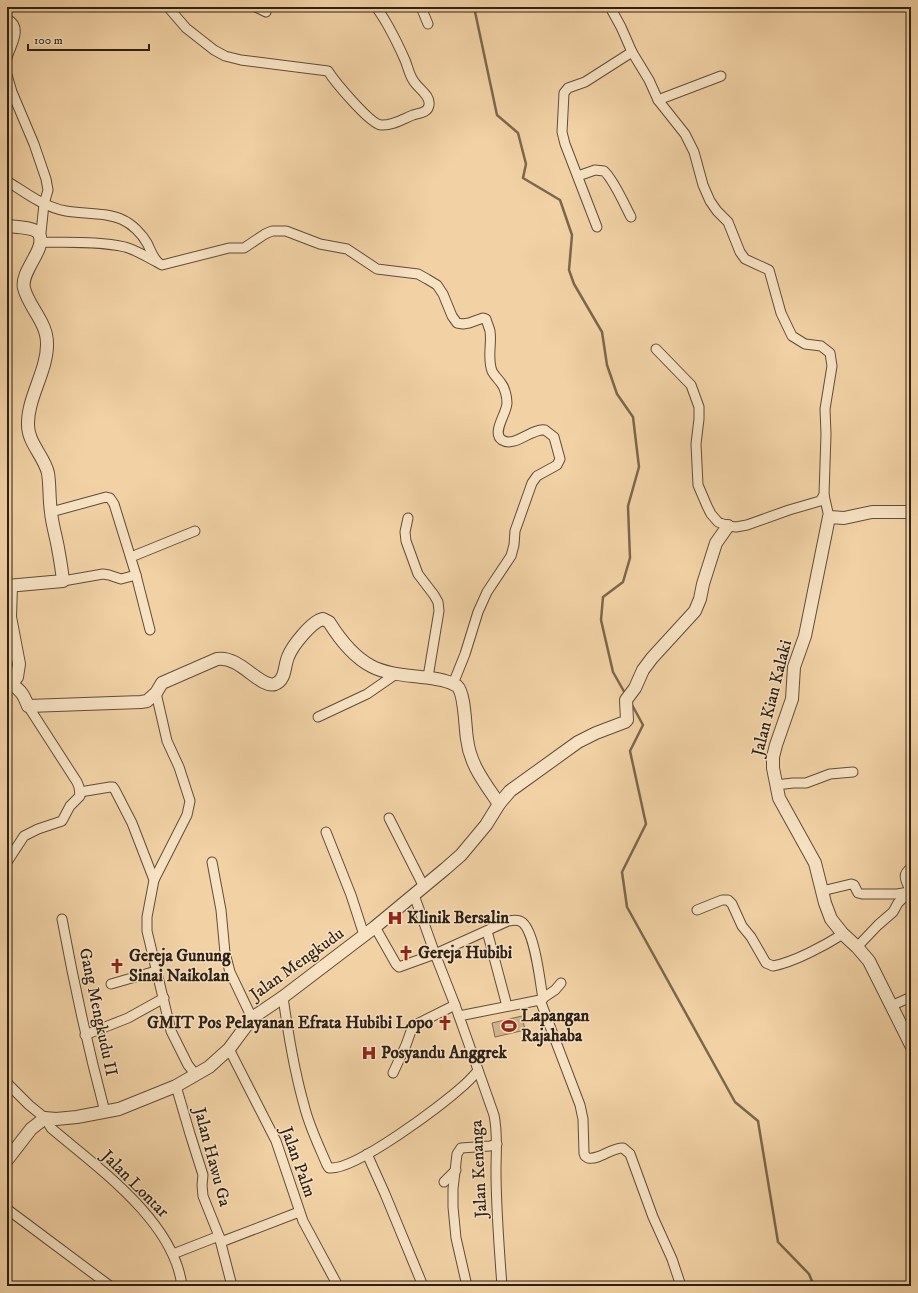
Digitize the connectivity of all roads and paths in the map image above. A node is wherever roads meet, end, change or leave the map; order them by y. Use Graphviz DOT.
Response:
graph roads {
  1 [pos="168,7"];
  2 [pos="256,7"];
  3 [pos="376,7"];
  4 [pos="421,7"];
  5 [pos="610,7"];
  6 [pos="266,12"];
  7 [pos="7,19"];
  8 [pos="428,24"];
  9 [pos="632,52"];
  10 [pos="7,58"];
  11 [pos="7,75"];
  12 [pos="721,76"];
  13 [pos="658,100"];
  14 [pos="578,176"];
  15 [pos="7,180"];
  16 [pos="44,204"];
  17 [pos="631,217"];
  18 [pos="7,226"];
  19 [pos="597,227"];
  20 [pos="40,242"];
  21 [pos="157,262"];
  22 [pos="656,349"];
  23 [pos="824,495"];
  24 [pos="51,512"];
  25 [pos="911,512"];
  26 [pos="829,517"];
  27 [pos="408,518"];
  28 [pos="728,526"];
  29 [pos="195,530"];
  30 [pos="131,557"];
  31 [pos="136,575"];
  32 [pos="63,581"];
  33 [pos="9,586"];
  34 [pos="150,630"];
  35 [pos="396,674"];
  36 [pos="428,677"];
  37 [pos="453,684"];
  38 [pos="9,686"];
  39 [pos="156,693"];
  40 [pos="28,706"];
  41 [pos="318,717"];
  42 [pos="851,774"];
  43 [pos="776,785"];
  44 [pos="80,792"];
  45 [pos="499,804"];
  46 [pos="389,818"];
  47 [pos="326,832"];
  48 [pos="7,862"];
  49 [pos="212,862"];
  50 [pos="911,868"];
  51 [pos="154,880"];
  52 [pos="424,887"];
  53 [pos="822,891"];
  54 [pos="909,892"];
  55 [pos="414,895"];
  56 [pos="697,910"];
  57 [pos="62,919"];
  58 [pos="374,927"];
  59 [pos="487,931"];
  60 [pos="843,934"];
  61 [pos="364,935"];
  62 [pos="857,947"];
  63 [pos="434,954"];
  64 [pos="156,971"];
  65 [pos="561,983"];
  66 [pos="110,984"];
  67 [pos="283,997"];
  68 [pos="911,997"];
  69 [pos="164,998"];
  70 [pos="542,999"];
  71 [pos="455,1005"];
  72 [pos="507,1006"];
  73 [pos="891,1006"];
  74 [pos="459,1016"];
  75 [pos="252,1018"];
  76 [pos="85,1035"];
  77 [pos="911,1045"];
  78 [pos="229,1049"];
  79 [pos="478,1071"];
  80 [pos="393,1073"];
  81 [pos="196,1075"];
  82 [pos="7,1082"];
  83 [pos="176,1086"];
  84 [pos="105,1112"];
  85 [pos="45,1118"];
  86 [pos="497,1144"];
  87 [pos="367,1154"];
  88 [pos="7,1160"];
  89 [pos="456,1170"];
  90 [pos="444,1182"];
  91 [pos="7,1209"];
  92 [pos="300,1212"];
  93 [pos="220,1239"];
  94 [pos="173,1254"];
  95 [pos="110,1286"];
  96 [pos="182,1286"];
  97 [pos="232,1286"];
  98 [pos="338,1286"];
  99 [pos="423,1286"];
  100 [pos="467,1286"];
  101 [pos="502,1286"];
  102 [pos="681,1286"];
  1 -- 3 [label="street"];
  2 -- 6 [label="street"];
  4 -- 8 [label="street"];
  5 -- 9 [label="street"];
  7 -- 10 [label="street"];
  9 -- 13 [label="street"];
  9 -- 14 [label="street"];
  11 -- 16 [label="street"];
  12 -- 13 [label="street"];
  13 -- 23 [label="street"];
  14 -- 17 [label="street"];
  14 -- 19 [label="street"];
  15 -- 16 [label="street"];
  16 -- 20 [label="street"];
  16 -- 21 [label="street"];
  18 -- 20 [label="street"];
  20 -- 21 [label="street"];
  20 -- 24 [label="street"];
  21 -- 37 [label="street"];
  22 -- 28 [label="street"];
  23 -- 26 [label="street"];
  23 -- 28 [label="street"];
  24 -- 30 [label="street"];
  24 -- 32 [label="street"];
  25 -- 26 [label="street"];
  26 -- 43 [label="street, Jalan Kian Kalaki"];
  27 -- 36 [label="street"];
  28 -- 45 [label="street, Jalan Mengkudu"];
  29 -- 30 [label="street"];
  30 -- 31 [label="street"];
  31 -- 32 [label="street"];
  31 -- 34 [label="street"];
  32 -- 33 [label="street"];
  33 -- 38 [label="street"];
  35 -- 36 [label="street"];
  35 -- 39 [label="street"];
  35 -- 41 [label="street"];
  36 -- 37 [label="street"];
  37 -- 45 [label="street"];
  38 -- 40 [label="street"];
  39 -- 40 [label="street"];
  39 -- 51 [label="street"];
  40 -- 44 [label="street"];
  42 -- 43 [label="street"];
  43 -- 53 [label="street, Jalan Kian Kalaki"];
  44 -- 48 [label="street"];
  44 -- 51 [label="street"];
  45 -- 52 [label="street, Jalan Mengkudu"];
  46 -- 52 [label="street"];
  47 -- 61 [label="street"];
  49 -- 75 [label="street"];
  50 -- 54 [label="street"];
  51 -- 64 [label="street"];
  52 -- 55 [label="street, Jalan Mengkudu"];
  53 -- 54 [label="street"];
  53 -- 60 [label="street, Jalan Kian Kalaki"];
  54 -- 62 [label="street"];
  55 -- 58 [label="street, Jalan Mengkudu"];
  55 -- 63 [label="street, Jalan Kenanga"];
  56 -- 60 [label="street"];
  57 -- 76 [label="street, Gang Mengkudu II"];
  58 -- 61 [label="street, Jalan Mengkudu"];
  58 -- 63 [label="street"];
  59 -- 63 [label="street"];
  59 -- 70 [label="street"];
  59 -- 72 [label="street"];
  60 -- 62 [label="street, Jalan Kian Kalaki"];
  61 -- 67 [label="street, Jalan Mengkudu"];
  62 -- 73 [label="street, Jalan Kian Kalaki"];
  63 -- 71 [label="street, Jalan Kenanga"];
  64 -- 66 [label="street"];
  64 -- 69 [label="street"];
  65 -- 70 [label="street"];
  67 -- 75 [label="street, Jalan Mengkudu"];
  67 -- 87 [label="street"];
  68 -- 73 [label="street"];
  69 -- 76 [label="street"];
  69 -- 81 [label="street"];
  70 -- 72 [label="street"];
  70 -- 102 [label="street"];
  71 -- 74 [label="street, Jalan Kenanga"];
  71 -- 80 [label="street"];
  72 -- 74 [label="street"];
  73 -- 77 [label="street, Jalan Kian Kalaki"];
  74 -- 79 [label="street, Jalan Kenanga"];
  75 -- 78 [label="street, Jalan Mengkudu"];
  76 -- 84 [label="street, Gang Mengkudu II"];
  78 -- 81 [label="street, Jalan Mengkudu"];
  78 -- 92 [label="street, Jalan Palm"];
  79 -- 86 [label="street, Jalan Kenanga"];
  79 -- 87 [label="street"];
  81 -- 83 [label="street, Jalan Mengkudu"];
  82 -- 85 [label="street, Jalan Lontar"];
  83 -- 84 [label="street, Jalan Mengkudu"];
  83 -- 93 [label="street, Jalan Hawu Ga"];
  84 -- 85 [label="street, Jalan Mengkudu"];
  85 -- 88 [label="street"];
  85 -- 94 [label="street, Jalan Lontar"];
  86 -- 89 [label="street"];
  86 -- 101 [label="street, Jalan Kenanga"];
  87 -- 99 [label="street"];
  89 -- 90 [label="street"];
  89 -- 100 [label="street"];
  91 -- 95 [label="street"];
  92 -- 93 [label="street"];
  92 -- 98 [label="street, Jalan Palm"];
  93 -- 94 [label="street"];
  93 -- 97 [label="street, Jalan Hawu Ga"];
  94 -- 96 [label="street, Jalan Lontar"];
}
